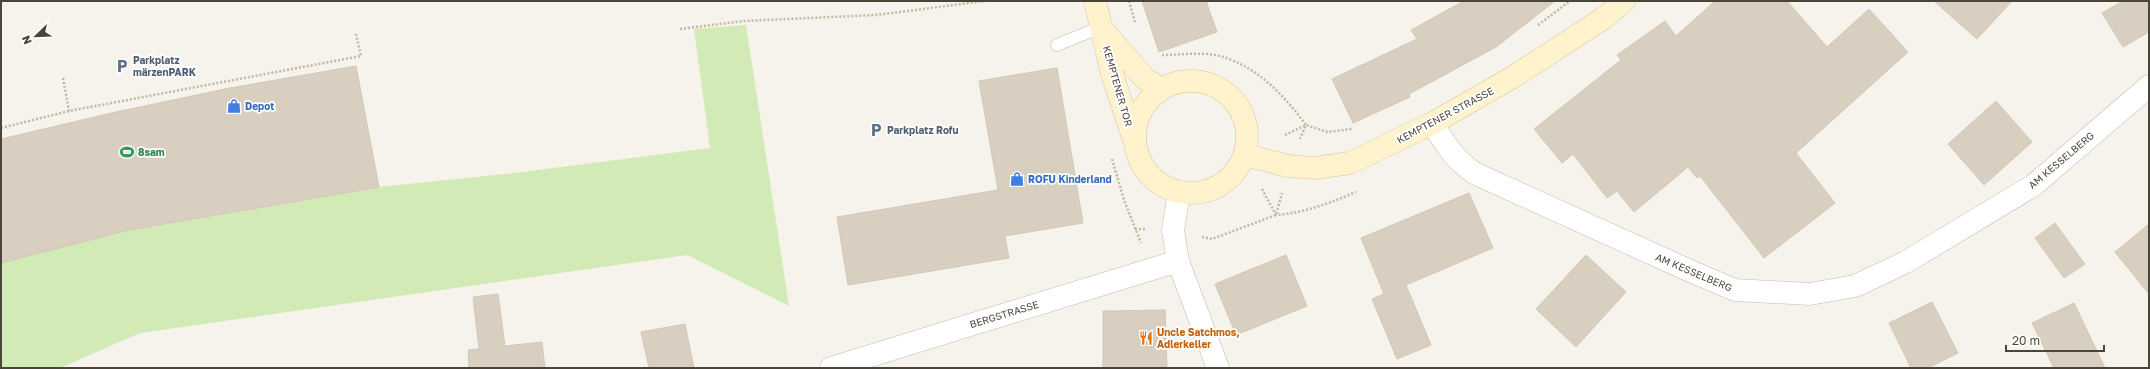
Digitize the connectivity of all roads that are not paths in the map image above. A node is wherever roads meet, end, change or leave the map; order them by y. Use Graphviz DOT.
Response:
graph roads {
  1 [pos="1095,1"];
  2 [pos="1624,1"];
  3 [pos="1101,27"];
  4 [pos="1057,45"];
  5 [pos="2149,86"];
  6 [pos="1161,89"];
  7 [pos="1433,123"];
  8 [pos="1136,146"];
  9 [pos="1245,155"];
  10 [pos="1179,192"];
  11 [pos="1178,261"];
  12 [pos="831,368"];
  13 [pos="1218,368"];
  1 -- 3 [label="main road, KEMPTENER TOR"];
  2 -- 7 [label="main road, KEMPTENER STRASSE"];
  3 -- 4 [label="lane"];
  3 -- 6 [label="main road, KEMPTENER TOR"];
  3 -- 8 [label="main road, KEMPTENER TOR"];
  5 -- 7 [label="street, AM KESSELBERG"];
  6 -- 8 [label="main road"];
  6 -- 9 [label="main road"];
  7 -- 9 [label="main road, KEMPTENER STRASSE"];
  8 -- 10 [label="main road"];
  9 -- 10 [label="main road"];
  10 -- 11 [label="street"];
  11 -- 12 [label="street, BERGSTRASSE"];
  11 -- 13 [label="street"];
}
